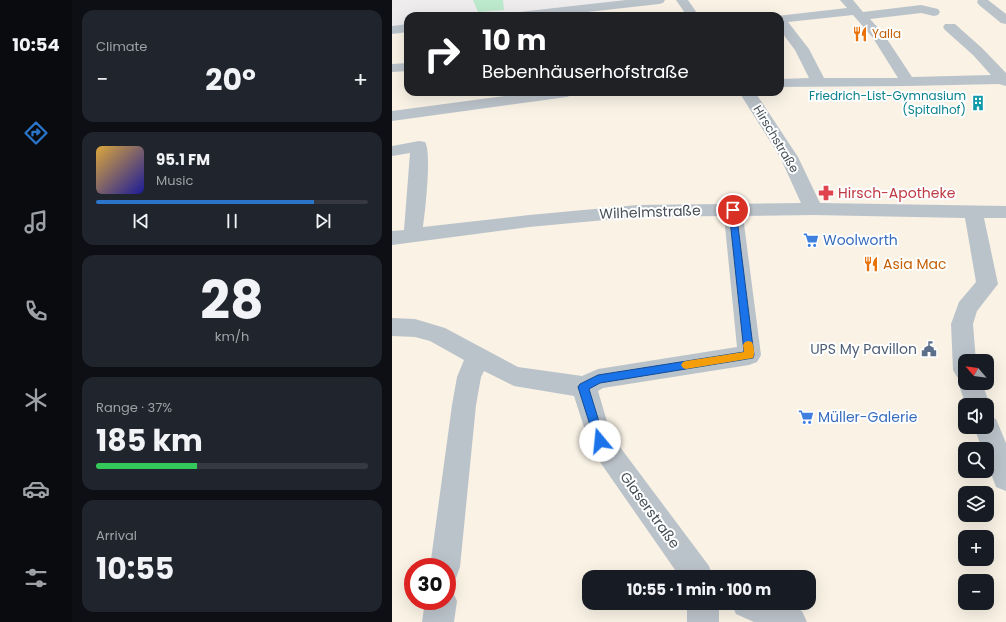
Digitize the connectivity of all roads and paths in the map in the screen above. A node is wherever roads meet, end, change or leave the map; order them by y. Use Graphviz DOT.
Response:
graph roads {
  1 [pos="660,0"];
  2 [pos="682,0"];
  3 [pos="983,2"];
  4 [pos="591,4"];
  5 [pos="855,6"];
  6 [pos="543,12"];
  7 [pos="690,12"];
  8 [pos="934,12"];
  9 [pos="784,19"];
  10 [pos="1006,20"];
  11 [pos="784,25"];
  12 [pos="950,27"];
  13 [pos="404,28"];
  14 [pos="392,30"];
  15 [pos="404,67"];
  16 [pos="392,68"];
  17 [pos="1005,80"];
  18 [pos="818,82"];
  19 [pos="908,82"];
  20 [pos="784,83"];
  21 [pos="538,96"];
  22 [pos="750,96"];
  23 [pos="392,116"];
  24 [pos="392,150"];
  25 [pos="813,209"];
  26 [pos="733,210"];
  27 [pos="973,211"];
  28 [pos="1006,212"];
  29 [pos="413,235"];
  30 [pos="392,238"];
  31 [pos="392,327"];
  32 [pos="964,354"];
  33 [pos="478,356"];
  34 [pos="584,387"];
  35 [pos="990,434"];
  36 [pos="1006,478"];
  37 [pos="446,558"];
  38 [pos="693,570"];
  39 [pos="440,610"];
  40 [pos="703,610"];
  41 [pos="763,610"];
  42 [pos="438,622"];
  43 [pos="703,622"];
  44 [pos="791,622"];
  1 -- 4 [label="street"];
  2 -- 7 [label="street"];
  3 -- 10 [label="street"];
  4 -- 6 [label="street"];
  5 -- 8 [label="street"];
  5 -- 9 [label="street"];
  5 -- 19 [label="street"];
  11 -- 18 [label="street"];
  12 -- 17 [label="street"];
  13 -- 14 [label="street"];
  15 -- 16 [label="street"];
  17 -- 19 [label="street"];
  18 -- 19 [label="street"];
  18 -- 20 [label="street"];
  21 -- 23 [label="street"];
  22 -- 25 [label="street, Hirschstraße"];
  24 -- 29 [label="street"];
  25 -- 26 [label="street, Wilhelmstraße"];
  25 -- 27 [label="street, Wilhelmstraße"];
  26 -- 29 [label="street, Wilhelmstraße"];
  26 -- 34 [label="street"];
  27 -- 28 [label="street, Wilhelmstraße"];
  27 -- 32 [label="street"];
  29 -- 30 [label="street, Wilhelmstraße"];
  31 -- 33 [label="street"];
  33 -- 34 [label="street"];
  33 -- 37 [label="street"];
  34 -- 38 [label="street, Glaserstraße"];
  35 -- 36 [label="street"];
  39 -- 42 [label="street"];
  40 -- 43 [label="street"];
  41 -- 44 [label="street"];
}
